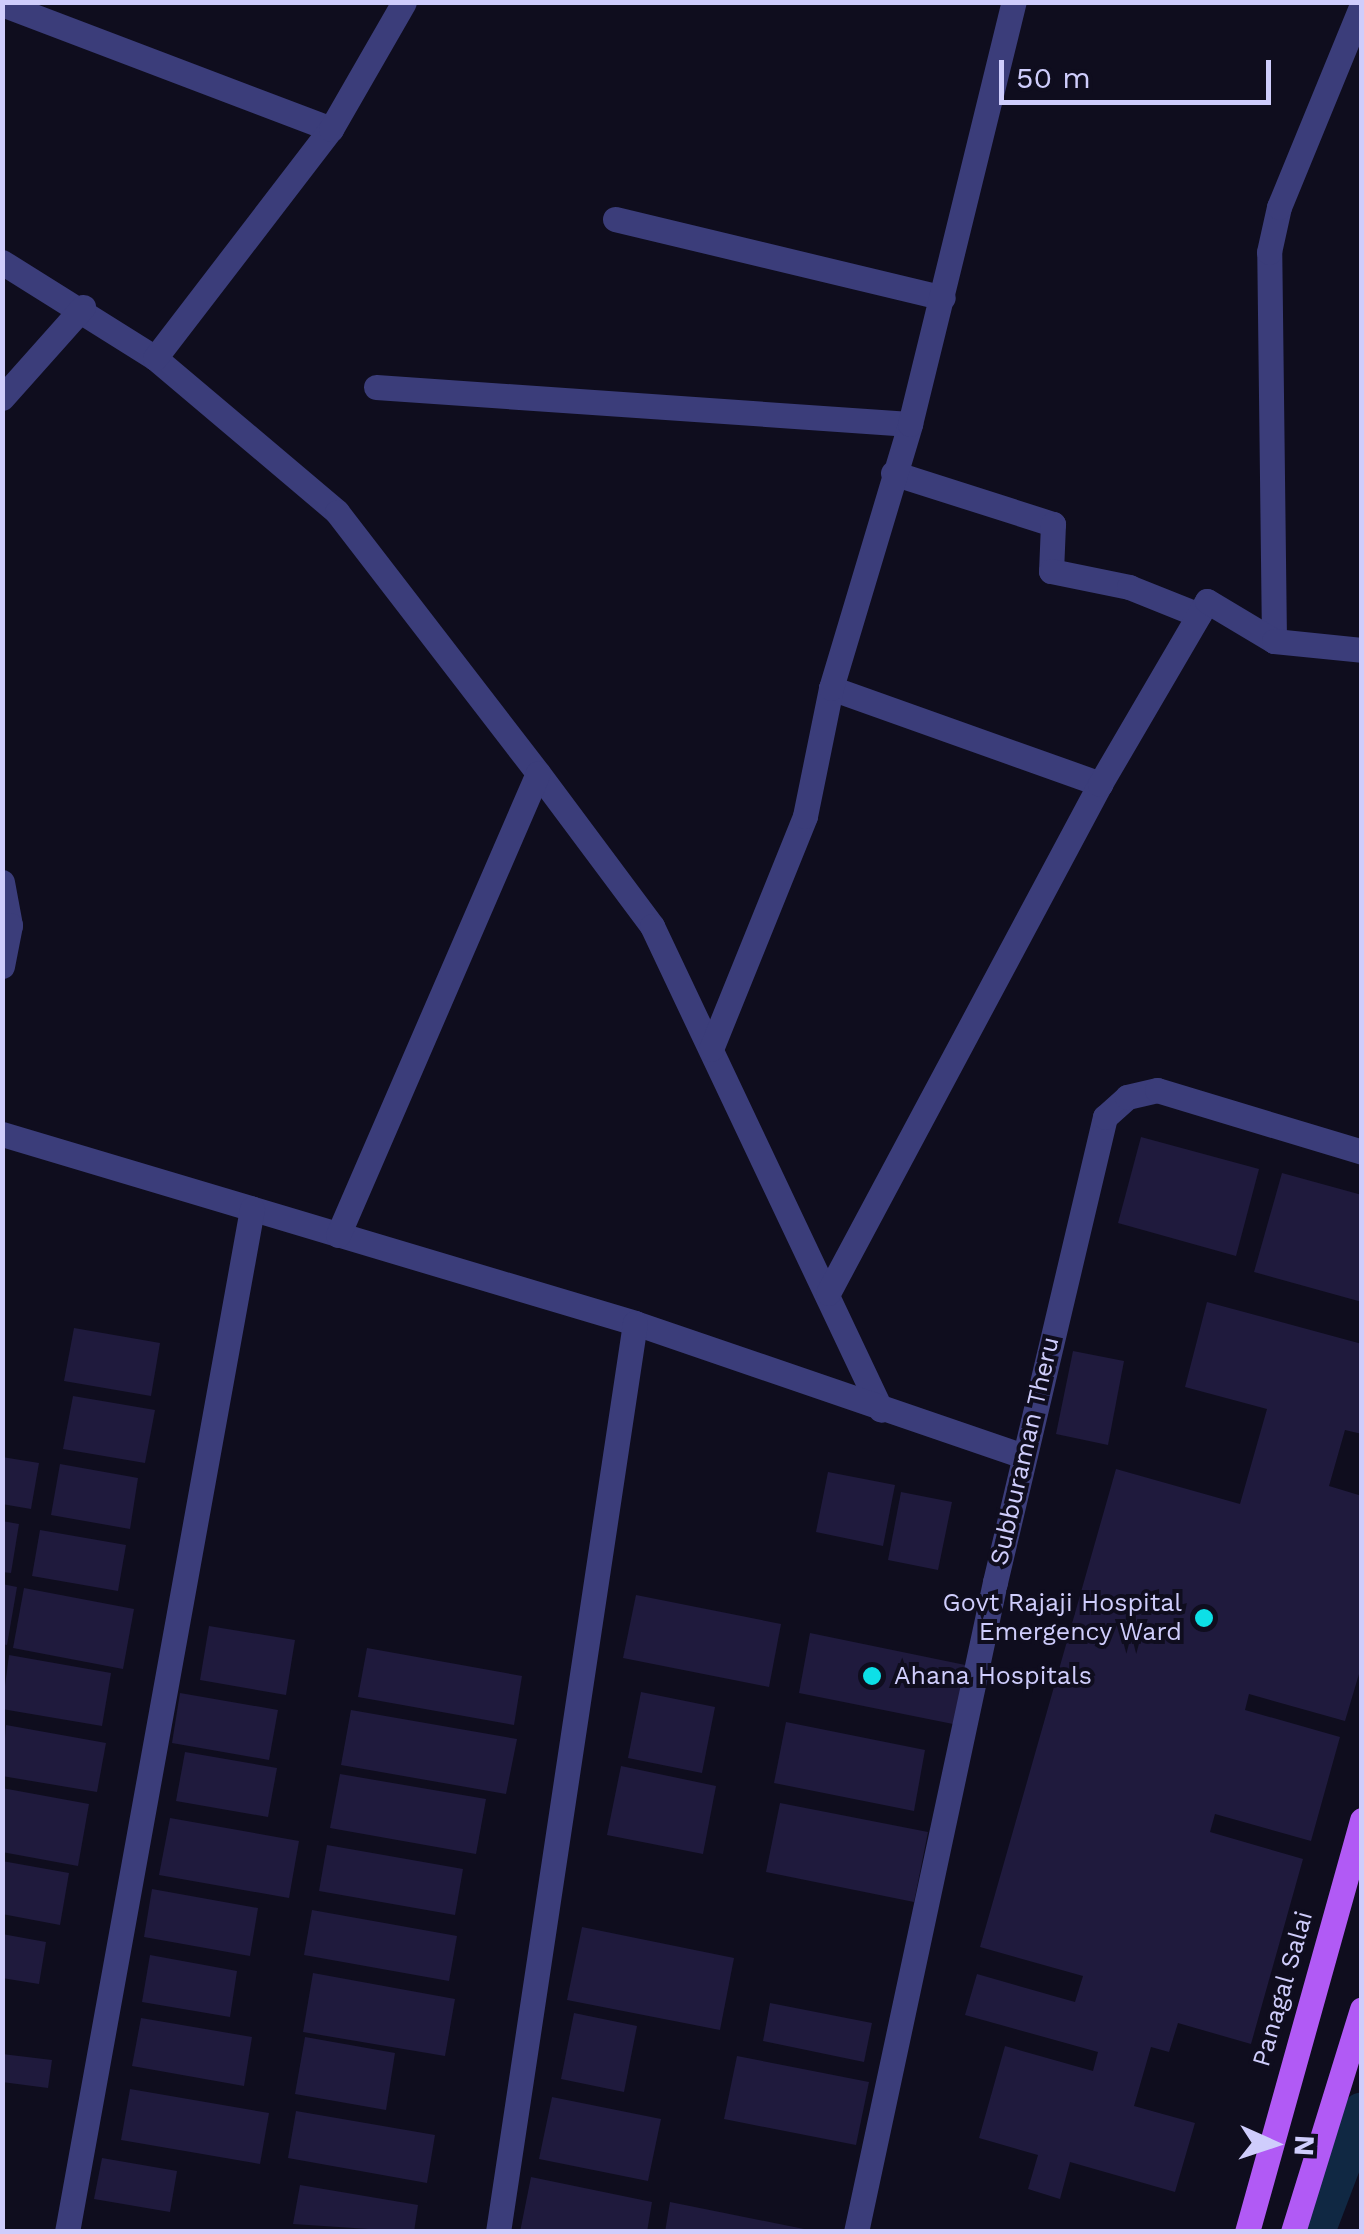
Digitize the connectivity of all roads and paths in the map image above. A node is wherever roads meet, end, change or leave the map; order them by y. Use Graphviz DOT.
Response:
graph roads {
  1 [pos="404,2"];
  2 [pos="1014,2"];
  3 [pos="2,4"];
  4 [pos="1362,6"];
  5 [pos="331,129"];
  6 [pos="615,219"];
  7 [pos="2,262"];
  8 [pos="943,298"];
  9 [pos="83,307"];
  10 [pos="156,358"];
  11 [pos="376,387"];
  12 [pos="2,398"];
  13 [pos="910,424"];
  14 [pos="893,473"];
  15 [pos="1199,615"];
  16 [pos="1274,641"];
  17 [pos="1362,650"];
  18 [pos="831,688"];
  19 [pos="538,774"];
  20 [pos="1100,784"];
  21 [pos="2,882"];
  22 [pos="2,966"];
  23 [pos="712,1048"];
  24 [pos="2,1134"];
  25 [pos="1362,1152"];
  26 [pos="252,1210"];
  27 [pos="338,1235"];
  28 [pos="828,1293"];
  29 [pos="635,1322"];
  30 [pos="882,1410"];
  31 [pos="1023,1456"];
  32 [pos="1362,1820"];
  33 [pos="1362,2009"];
  34 [pos="67,2232"];
  35 [pos="498,2232"];
  36 [pos="856,2232"];
  37 [pos="1247,2232"];
  38 [pos="1293,2232"];
  1 -- 5 [label="street"];
  2 -- 8 [label="street"];
  3 -- 5 [label="street"];
  4 -- 16 [label="street"];
  5 -- 10 [label="street"];
  6 -- 8 [label="street"];
  7 -- 9 [label="street"];
  8 -- 13 [label="street"];
  9 -- 10 [label="street"];
  9 -- 12 [label="street"];
  10 -- 19 [label="street"];
  11 -- 13 [label="street"];
  13 -- 14 [label="street"];
  14 -- 15 [label="street"];
  14 -- 18 [label="street"];
  15 -- 16 [label="street"];
  15 -- 20 [label="street"];
  16 -- 17 [label="street"];
  18 -- 20 [label="street"];
  18 -- 23 [label="street"];
  19 -- 23 [label="street"];
  19 -- 27 [label="street"];
  20 -- 28 [label="street"];
  21 -- 22 [label="street"];
  23 -- 28 [label="street"];
  24 -- 26 [label="street"];
  25 -- 31 [label="street, Subburaman Theru"];
  26 -- 27 [label="street"];
  26 -- 34 [label="street"];
  27 -- 29 [label="street"];
  28 -- 30 [label="street"];
  29 -- 30 [label="street"];
  29 -- 35 [label="street"];
  30 -- 31 [label="street"];
  31 -- 36 [label="street, Subburaman Theru"];
  32 -- 37 [label="main road, Panagal Salai"];
  33 -- 38 [label="main road"];
}
